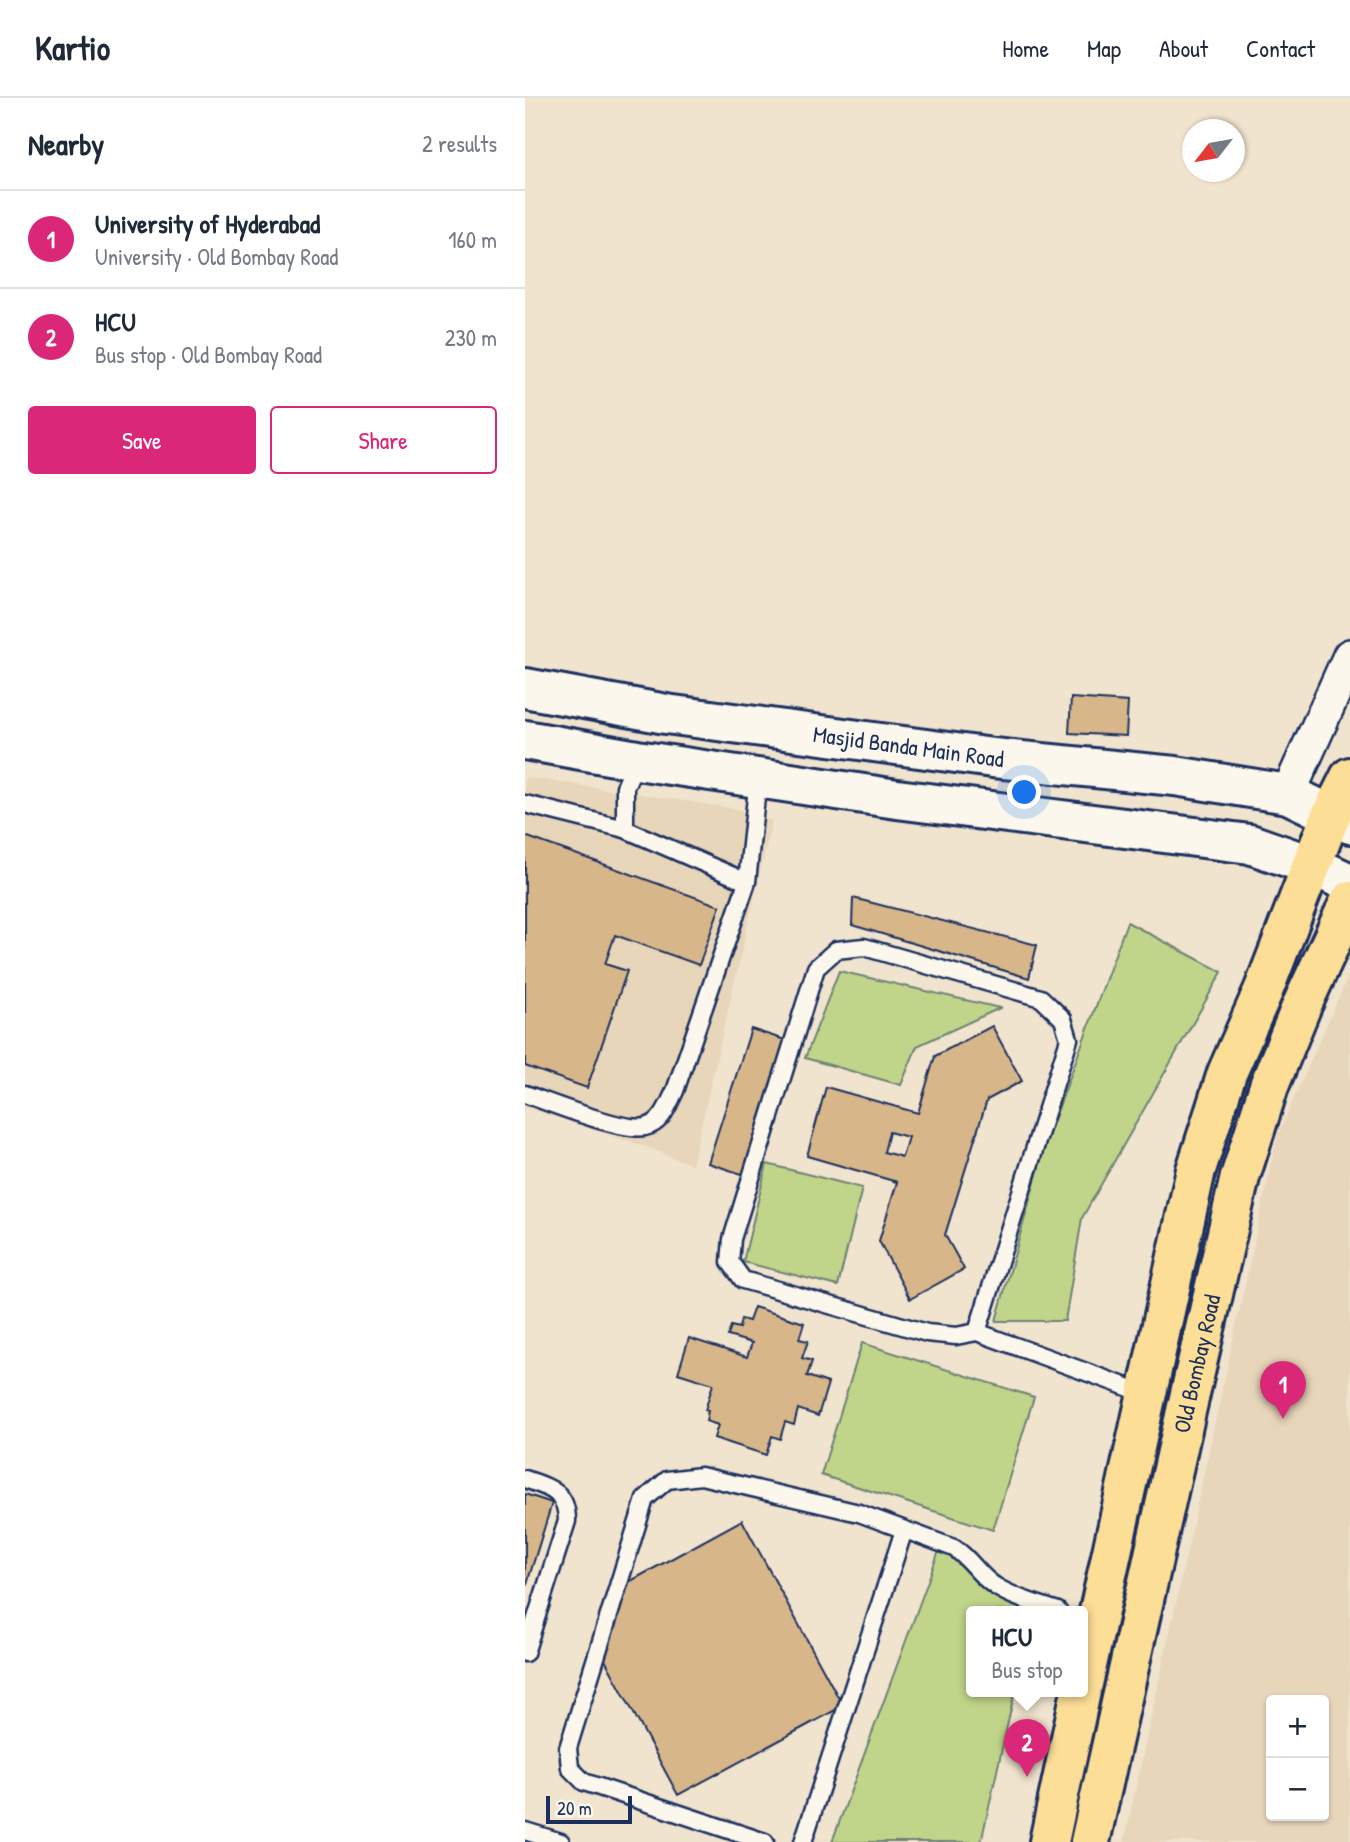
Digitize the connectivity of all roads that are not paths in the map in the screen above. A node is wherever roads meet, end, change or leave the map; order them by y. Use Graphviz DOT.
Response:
graph roads {
  1 [pos="1350,656"];
  2 [pos="525,688"];
  3 [pos="525,740"];
  4 [pos="637,760"];
  5 [pos="1350,777"];
  6 [pos="758,778"];
  7 [pos="1288,794"];
  8 [pos="525,804"];
  9 [pos="1341,819"];
  10 [pos="625,829"];
  11 [pos="1313,866"];
  12 [pos="747,882"];
  13 [pos="1350,883"];
  14 [pos="1350,901"];
  15 [pos="525,1094"];
  16 [pos="977,1332"];
  17 [pos="1146,1394"];
  18 [pos="525,1479"];
  19 [pos="904,1530"];
  20 [pos="1045,1606"];
  21 [pos="1090,1621"];
  22 [pos="1088,1639"];
  23 [pos="525,1653"];
  24 [pos="1080,1697"];
  25 [pos="525,1831"];
  26 [pos="561,1842"];
  27 [pos="765,1842"];
  28 [pos="803,1842"];
  29 [pos="1049,1842"];
  30 [pos="1090,1842"];
  1 -- 7 [label="street"];
  2 -- 7 [label="main road, Masjid Banda Main Road"];
  3 -- 4 [label="main road"];
  4 -- 6 [label="main road"];
  4 -- 10 [label="lane"];
  5 -- 9 [label="main road, Old Bombay Road"];
  6 -- 11 [label="main road"];
  6 -- 12 [label="lane"];
  7 -- 9 [label="main road, Masjid Banda Main Road"];
  8 -- 10 [label="lane"];
  9 -- 11 [label="main road, Old Bombay Road"];
  10 -- 12 [label="lane"];
  11 -- 13 [label="main road"];
  11 -- 17 [label="main road, Old Bombay Road"];
  12 -- 15 [label="lane"];
  14 -- 30 [label="main road, Old Bombay Road"];
  16 -- 16 [label="lane"];
  16 -- 17 [label="lane"];
  17 -- 21 [label="main road, Old Bombay Road"];
  18 -- 23 [label="lane"];
  19 -- 20 [label="lane"];
  19 -- 27 [label="lane"];
  19 -- 28 [label="lane"];
  21 -- 22 [label="main road, Old Bombay Road"];
  24 -- 29 [label="main road"];
  25 -- 26 [label="lane"];
}
